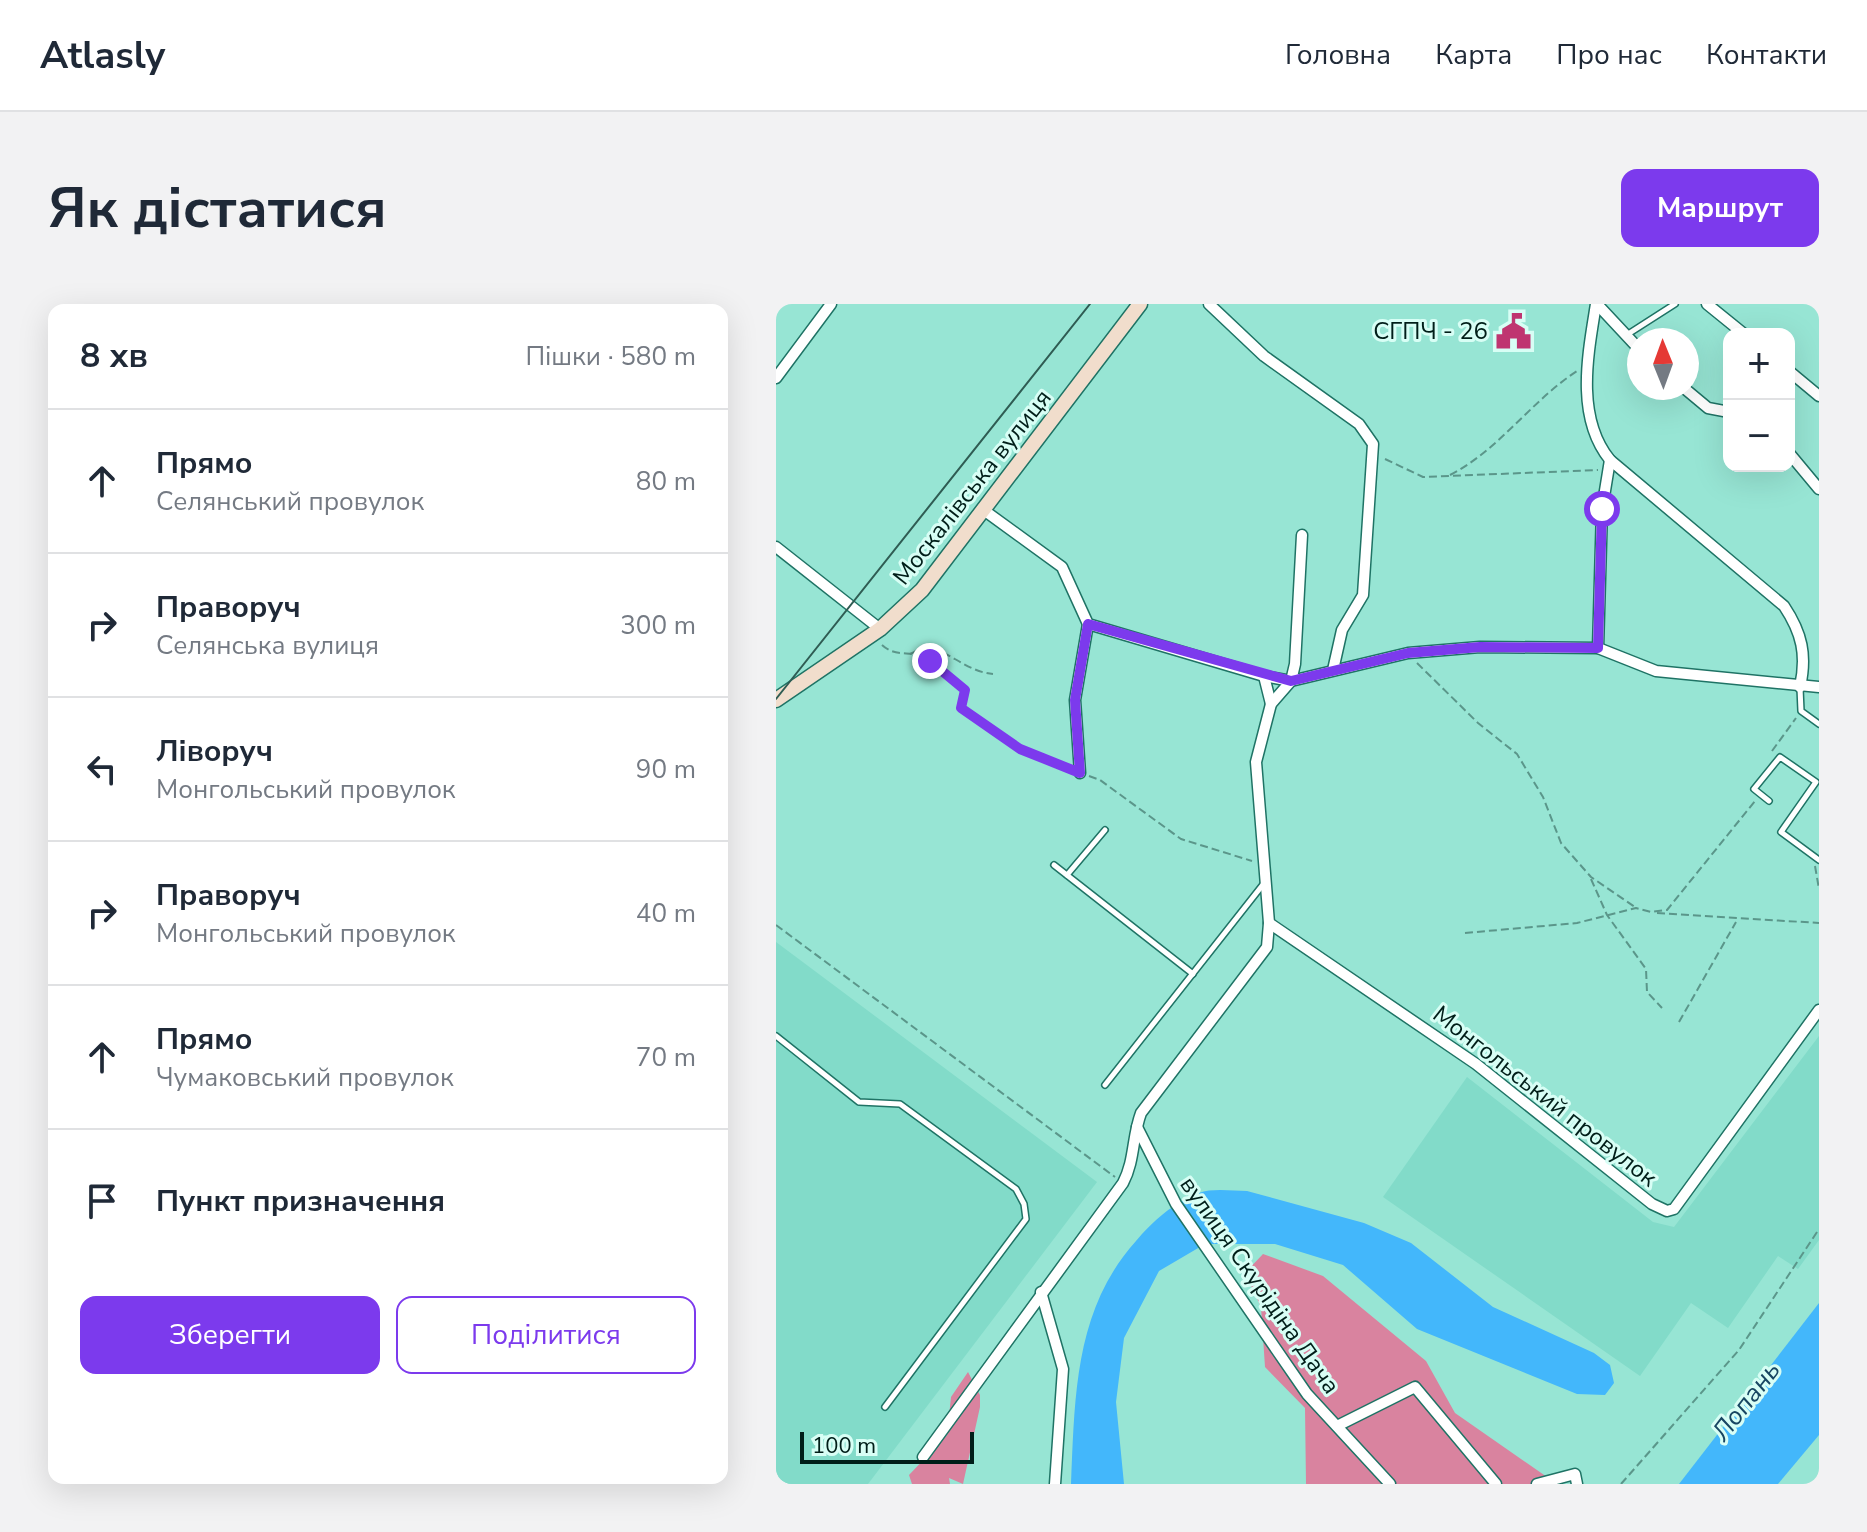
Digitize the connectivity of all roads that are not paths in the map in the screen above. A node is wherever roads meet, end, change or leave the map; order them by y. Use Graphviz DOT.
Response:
graph roads {
  1 [pos="831,304"];
  2 [pos="1140,304"];
  3 [pos="1209,304"];
  4 [pos="1596,304"];
  5 [pos="1675,304"];
  6 [pos="1707,304"];
  7 [pos="1737,328"];
  8 [pos="1624,336"];
  9 [pos="1627,339"];
  10 [pos="1795,376"];
  11 [pos="776,378"];
  12 [pos="1819,396"];
  13 [pos="1698,400"];
  14 [pos="1723,412"];
  15 [pos="1795,460"];
  16 [pos="1610,464"];
  17 [pos="1819,489"];
  18 [pos="985,511"];
  19 [pos="1302,535"];
  20 [pos="776,547"];
  21 [pos="1088,624"];
  22 [pos="875,632"];
  23 [pos="1598,648"];
  24 [pos="1333,670"];
  25 [pos="1264,676"];
  26 [pos="1291,681"];
  27 [pos="1800,687"];
  28 [pos="1819,687"];
  29 [pos="776,700"];
  30 [pos="1271,704"];
  31 [pos="1819,724"];
  32 [pos="1080,773"];
  33 [pos="1769,801"];
  34 [pos="1105,830"];
  35 [pos="1816,858"];
  36 [pos="1054,865"];
  37 [pos="1067,875"];
  38 [pos="1266,881"];
  39 [pos="1269,923"];
  40 [pos="1193,974"];
  41 [pos="1819,1010"];
  42 [pos="776,1036"];
  43 [pos="1105,1085"];
  44 [pos="1136,1126"];
  45 [pos="1041,1292"];
  46 [pos="885,1407"];
  47 [pos="1337,1426"];
  48 [pos="923,1457"];
  49 [pos="1055,1484"];
  50 [pos="1390,1484"];
  51 [pos="1496,1484"];
  52 [pos="1537,1484"];
  53 [pos="1577,1484"];
  1 -- 11 [label="street"];
  2 -- 18 [label="street, Москалівська вулиця"];
  3 -- 24 [label="street"];
  4 -- 8 [label="street"];
  4 -- 16 [label="street"];
  5 -- 8 [label="lane"];
  6 -- 7 [label="street"];
  8 -- 9 [label="street"];
  10 -- 12 [label="street"];
  13 -- 14 [label="street"];
  15 -- 17 [label="street"];
  16 -- 23 [label="street"];
  16 -- 27 [label="street"];
  18 -- 21 [label="street"];
  18 -- 22 [label="street, Москалівська вулиця"];
  19 -- 26 [label="street"];
  20 -- 22 [label="street"];
  21 -- 25 [label="street"];
  21 -- 32 [label="street"];
  22 -- 29 [label="street, Москалівська вулиця"];
  23 -- 24 [label="street"];
  23 -- 27 [label="street"];
  24 -- 26 [label="street"];
  25 -- 26 [label="street"];
  25 -- 30 [label="street"];
  26 -- 30 [label="street"];
  27 -- 28 [label="street"];
  27 -- 31 [label="lane"];
  30 -- 38 [label="street"];
  33 -- 35 [label="lane"];
  34 -- 37 [label="lane"];
  36 -- 37 [label="lane"];
  37 -- 40 [label="lane"];
  38 -- 39 [label="street"];
  38 -- 40 [label="lane"];
  39 -- 41 [label="street, Монгольський провулок"];
  39 -- 44 [label="street"];
  40 -- 43 [label="lane"];
  42 -- 46 [label="lane"];
  44 -- 45 [label="street"];
  44 -- 47 [label="street, вулиця Скурідіна Дача"];
  45 -- 48 [label="street"];
  45 -- 49 [label="street"];
  47 -- 50 [label="street, вулиця Скурідіна Дача"];
  47 -- 51 [label="street, вулиця Скурідіна Дача"];
  52 -- 53 [label="street"];
}
